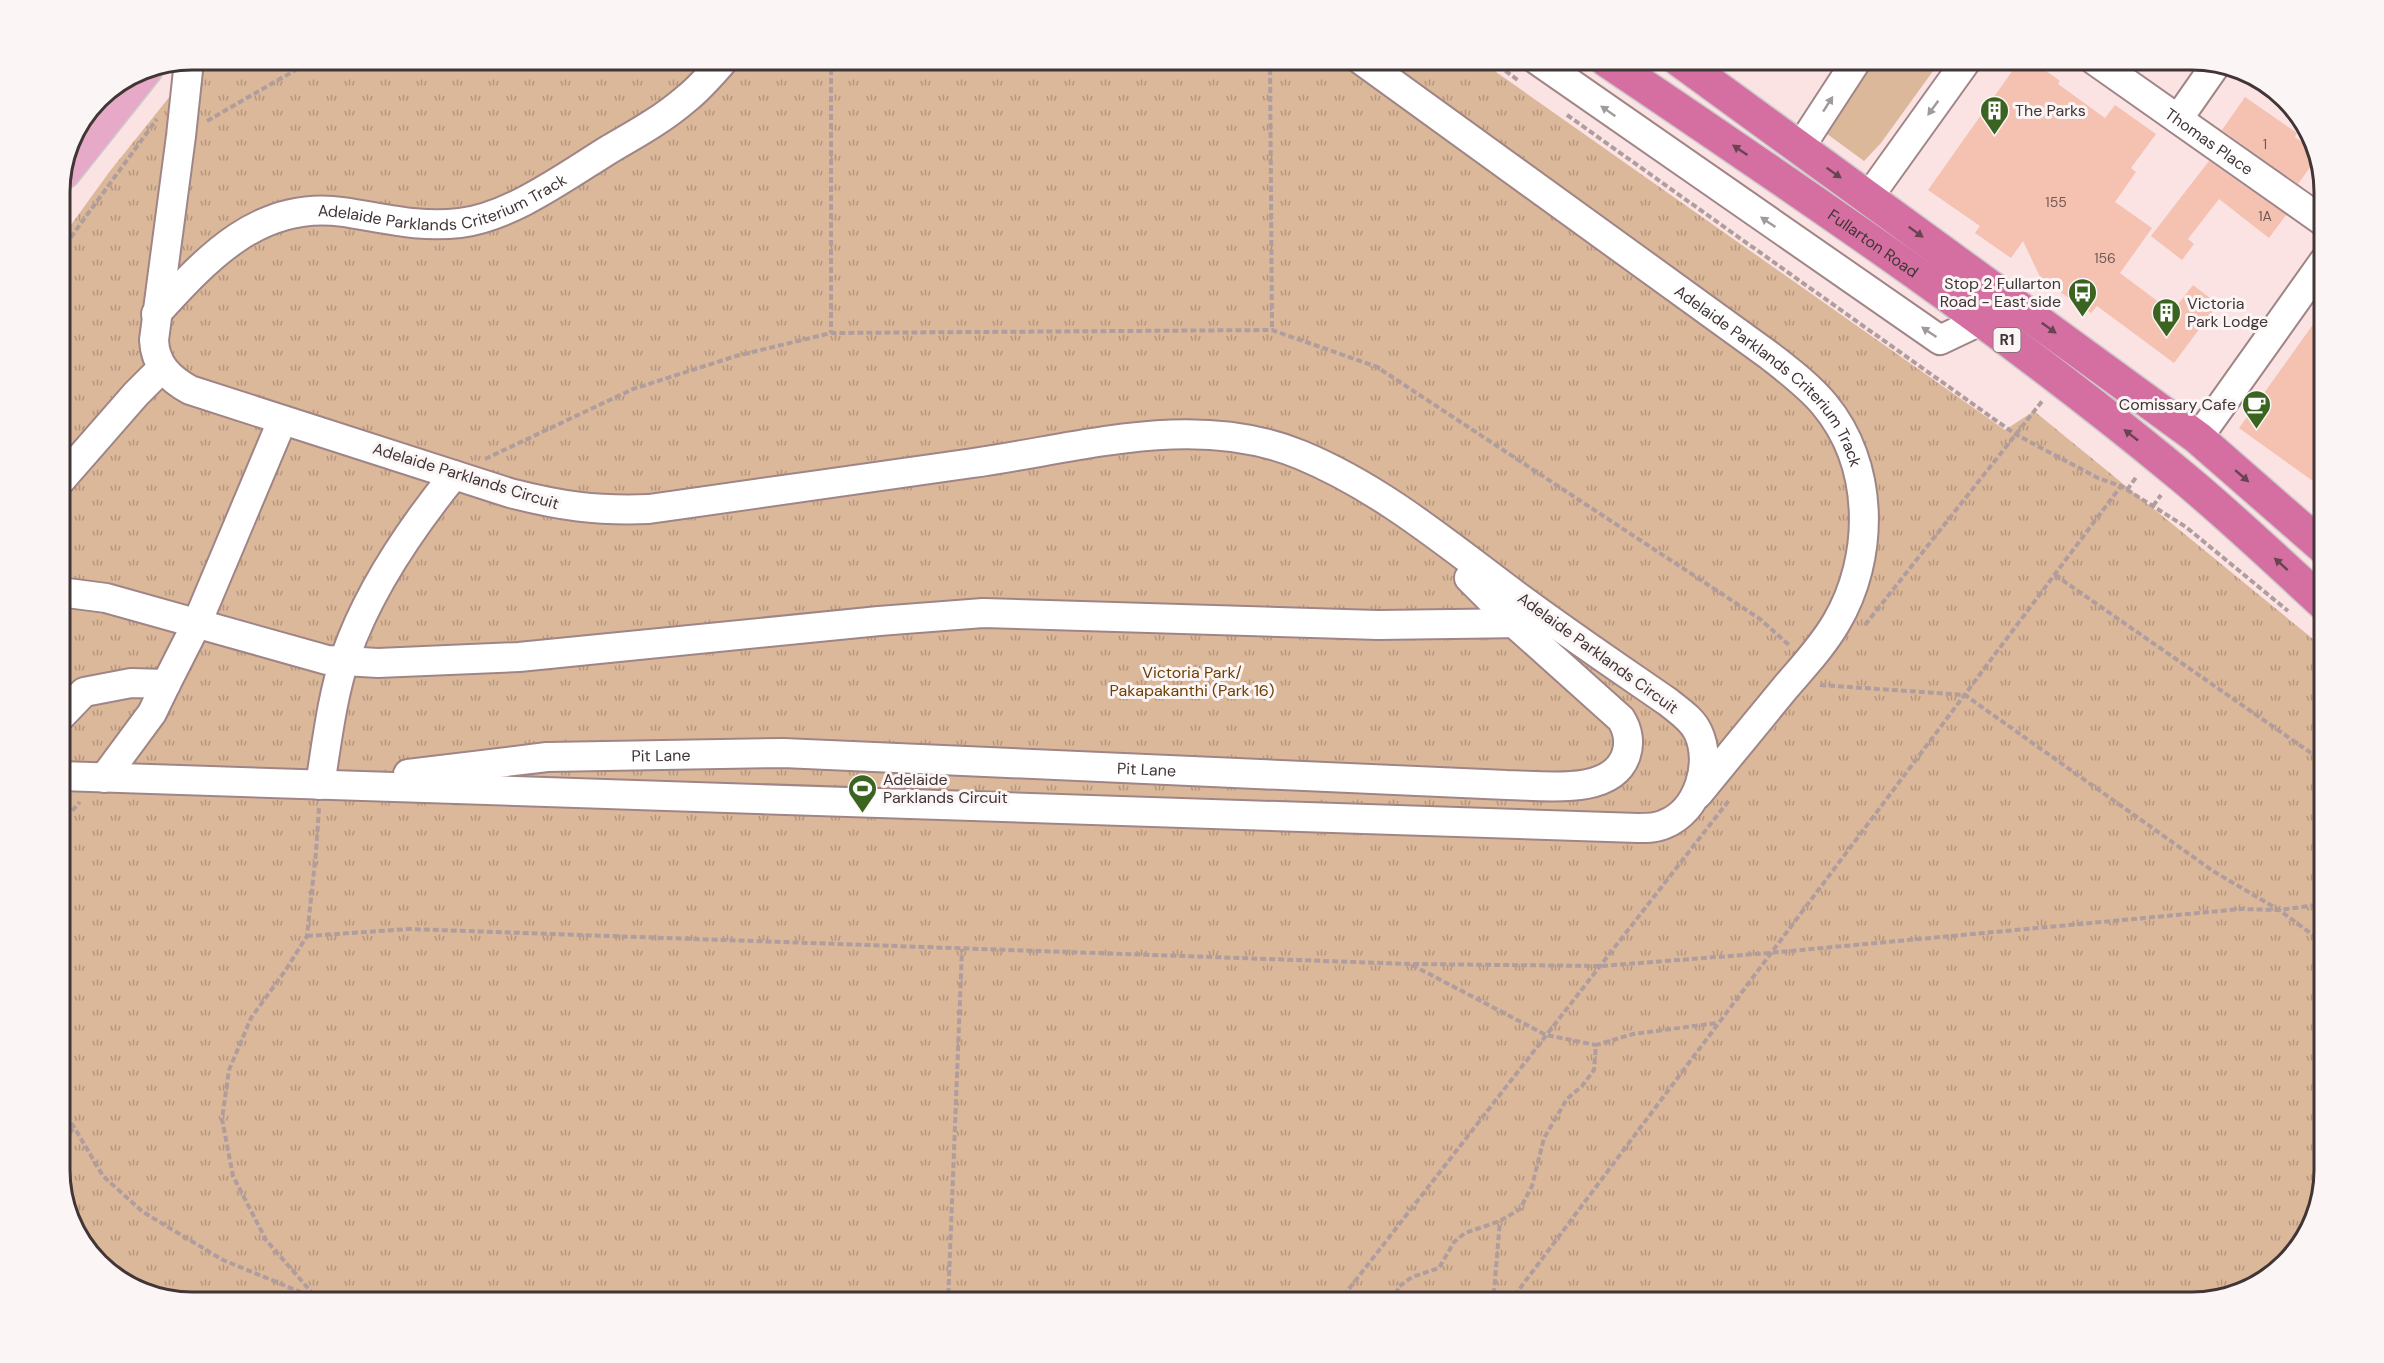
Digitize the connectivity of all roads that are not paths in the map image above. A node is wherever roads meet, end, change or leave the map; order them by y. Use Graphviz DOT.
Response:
graph roads {
  1 [pos="714,70"];
  2 [pos="1375,70"];
  3 [pos="1528,70"];
  4 [pos="1621,70"];
  5 [pos="1692,70"];
  6 [pos="1850,70"];
  7 [pos="1960,70"];
  8 [pos="2108,70"];
  9 [pos="188,71"];
  10 [pos="2210,73"];
  11 [pos="131,87"];
  12 [pos="2178,119"];
  13 [pos="1799,149"];
  14 [pos="77,156"];
  15 [pos="1789,183"];
  16 [pos="1868,198"];
  17 [pos="2313,214"];
  18 [pos="2313,276"];
  19 [pos="156,314"];
  20 [pos="1980,321"];
  21 [pos="162,368"];
  22 [pos="282,421"];
  23 [pos="2198,438"];
  24 [pos="71,469"];
  25 [pos="2176,472"];
  26 [pos="454,475"];
  27 [pos="1407,514"];
  28 [pos="2313,539"];
  29 [pos="71,593"];
  30 [pos="2313,594"];
  31 [pos="1551,621"];
  32 [pos="197,623"];
  33 [pos="1515,624"];
  34 [pos="345,661"];
  35 [pos="166,684"];
  36 [pos="71,706"];
  37 [pos="71,776"];
  38 [pos="104,778"];
  39 [pos="320,785"];
  40 [pos="1694,799"];
  1 -- 19 [label="street, Adelaide Parklands Criterium Track"];
  2 -- 40 [label="street, Adelaide Parklands Criterium Track"];
  20 -- 3 [label="street, one-way"];
  15 -- 4 [label="highway, Fullarton Road / R1, one-way"];
  5 -- 13 [label="highway, Fullarton Road / R1"];
  13 -- 6 [label="street, one-way"];
  7 -- 16 [label="street, one-way"];
  8 -- 12 [label="street, Thomas Place"];
  9 -- 19 [label="street"];
  10 -- 12 [label="street"];
  11 -- 14 [label="main road"];
  12 -- 17 [label="street, Thomas Place"];
  13 -- 15 [label="highway"];
  13 -- 16 [label="highway, Fullarton Road / R1, one-way"];
  15 -- 20 [label="highway, Fullarton Road / R1"];
  16 -- 23 [label="highway, Fullarton Road / R1, one-way"];
  18 -- 23 [label="street"];
  19 -- 21 [label="street"];
  25 -- 20 [label="highway, Fullarton Road / R1, one-way"];
  21 -- 22 [label="street, Adelaide Parklands Circuit"];
  21 -- 24 [label="street"];
  22 -- 26 [label="street, Adelaide Parklands Circuit"];
  22 -- 32 [label="street"];
  23 -- 25 [label="highway"];
  23 -- 28 [label="highway, Fullarton Road / R1, one-way"];
  30 -- 25 [label="highway, Fullarton Road / R1, one-way"];
  26 -- 27 [label="street, Adelaide Parklands Circuit"];
  26 -- 34 [label="street"];
  27 -- 31 [label="street, Adelaide Parklands Circuit"];
  27 -- 33 [label="street, Pit Lane"];
  29 -- 32 [label="street"];
  31 -- 33 [label="street"];
  31 -- 40 [label="street, Adelaide Parklands Circuit"];
  32 -- 34 [label="street"];
  32 -- 35 [label="street"];
  33 -- 34 [label="street"];
  33 -- 39 [label="street, Pit Lane"];
  34 -- 39 [label="street"];
  35 -- 36 [label="street"];
  35 -- 38 [label="street"];
  37 -- 38 [label="street, Adelaide Parklands Circuit"];
  38 -- 39 [label="street, Adelaide Parklands Circuit"];
  39 -- 40 [label="street, Adelaide Parklands Circuit"];
}
